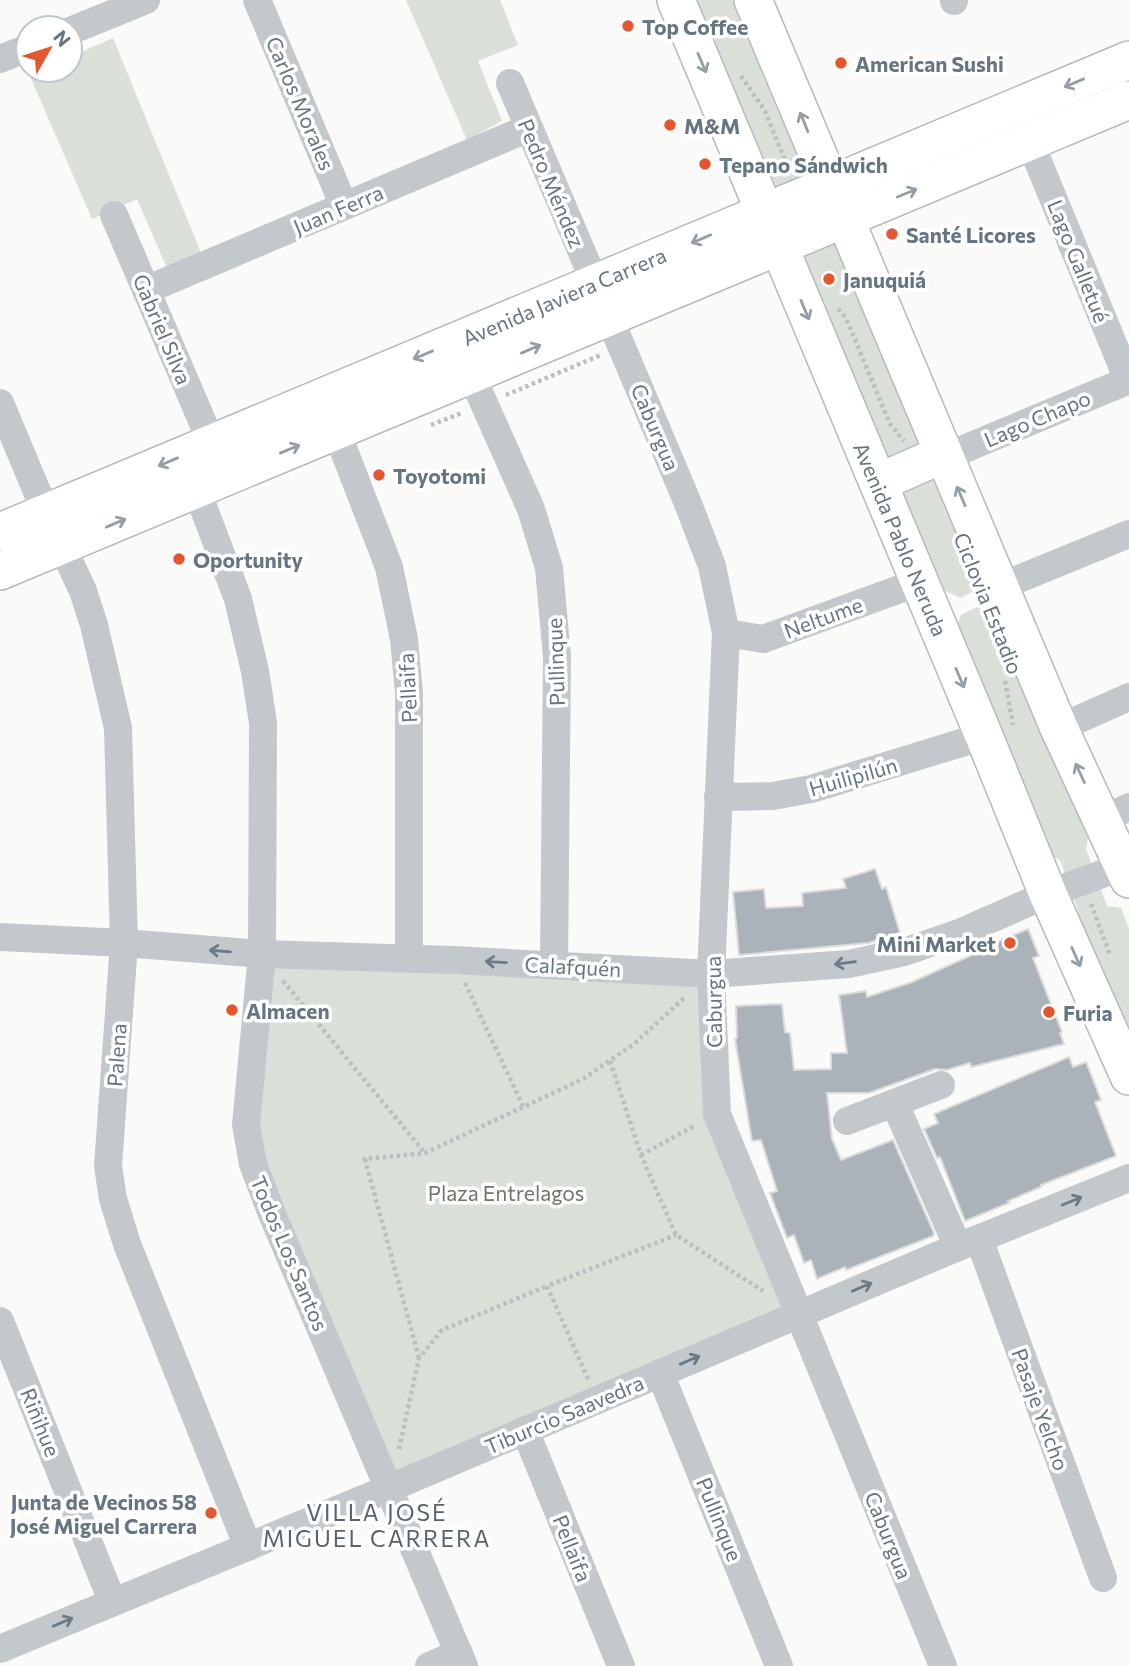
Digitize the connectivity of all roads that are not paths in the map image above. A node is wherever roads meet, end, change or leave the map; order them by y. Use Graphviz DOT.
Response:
graph roads {
  1 [pos="146,0"];
  2 [pos="257,0"];
  3 [pos="676,0"];
  4 [pos="753,0"];
  5 [pos="84,25"];
  6 [pos="1129,60"];
  7 [pos="510,83"];
  8 [pos="1129,100"];
  9 [pos="529,128"];
  10 [pos="1030,142"];
  11 [pos="830,186"];
  12 [pos="344,206"];
  13 [pos="764,213"];
  14 [pos="114,215"];
  15 [pos="844,219"];
  16 [pos="778,247"];
  17 [pos="595,283"];
  18 [pos="146,290"];
  19 [pos="600,320"];
  20 [pos="471,374"];
  21 [pos="1128,380"];
  22 [pos="0,403"];
  23 [pos="335,430"];
  24 [pos="212,444"];
  25 [pos="934,459"];
  26 [pos="244,468"];
  27 [pos="873,471"];
  28 [pos="196,488"];
  29 [pos="46,513"];
  30 [pos="0,532"];
  31 [pos="1129,534"];
  32 [pos="31,559"];
  33 [pos="919,582"];
  34 [pos="999,587"];
  35 [pos="726,633"];
  36 [pos="1129,697"];
  37 [pos="1059,728"];
  38 [pos="999,736"];
  39 [pos="718,797"];
  40 [pos="1115,813"];
  41 [pos="1127,870"];
  42 [pos="1065,888"];
  43 [pos="0,937"];
  44 [pos="124,943"];
  45 [pos="262,954"];
  46 [pos="409,959"];
  47 [pos="554,965"];
  48 [pos="711,974"];
  49 [pos="1129,1076"];
  50 [pos="941,1085"];
  51 [pos="895,1104"];
  52 [pos="847,1121"];
  53 [pos="1129,1178"];
  54 [pos="968,1243"];
  55 [pos="799,1314"];
  56 [pos="0,1321"];
  57 [pos="660,1373"];
  58 [pos="525,1430"];
  59 [pos="390,1488"];
  60 [pos="248,1547"];
  61 [pos="1103,1578"];
  62 [pos="112,1601"];
  63 [pos="0,1649"];
  64 [pos="462,1660"];
  65 [pos="429,1666"];
  66 [pos="621,1666"];
  67 [pos="779,1666"];
  68 [pos="943,1666"];
  1 -- 5 [label="street"];
  2 -- 12 [label="street, Carlos Morales"];
  3 -- 13 [label="main road, Avenida Pablo Neruda, one-way"];
  11 -- 4 [label="main road, one-way"];
  6 -- 11 [label="main road, Avenida Javiera Carrera, one-way"];
  7 -- 9 [label="street, Pedro Méndez"];
  8 -- 10 [label="main road, Avenida Javiera Carrera"];
  9 -- 12 [label="street, Juan Ferra"];
  9 -- 17 [label="street, Pedro Méndez"];
  15 -- 10 [label="main road, Avenida Javiera Carrera, one-way"];
  10 -- 21 [label="street, Lago Galletué"];
  11 -- 13 [label="main road, Avenida Javiera Carrera"];
  11 -- 15 [label="main road"];
  12 -- 18 [label="street, Juan Ferra"];
  13 -- 16 [label="main road, Avenida Pablo Neruda"];
  13 -- 17 [label="main road, Avenida Javiera Carrera, one-way"];
  14 -- 18 [label="street, Gabriel Silva"];
  15 -- 16 [label="main road, Avenida Javiera Carrera"];
  15 -- 25 [label="main road"];
  16 -- 19 [label="main road, Avenida Javiera Carrera"];
  16 -- 27 [label="main road, Avenida Pablo Neruda, one-way"];
  17 -- 19 [label="main road"];
  17 -- 24 [label="main road, Avenida Javiera Carrera, one-way"];
  18 -- 24 [label="street, Gabriel Silva"];
  20 -- 19 [label="main road, Avenida Javiera Carrera, one-way"];
  19 -- 35 [label="street, Caburgua"];
  20 -- 23 [label="main road, Avenida Javiera Carrera"];
  20 -- 47 [label="street, Pullinque"];
  21 -- 25 [label="street, Lago Chapo"];
  22 -- 29 [label="street"];
  26 -- 23 [label="main road, Avenida Javiera Carrera, one-way"];
  23 -- 46 [label="street, Pellaifa"];
  24 -- 26 [label="main road"];
  24 -- 29 [label="main road, Avenida Javiera Carrera, one-way"];
  25 -- 27 [label="main road"];
  34 -- 25 [label="main road, one-way"];
  26 -- 28 [label="main road, Avenida Javiera Carrera"];
  27 -- 33 [label="main road, Avenida Pablo Neruda"];
  32 -- 28 [label="main road, Avenida Javiera Carrera, one-way"];
  28 -- 45 [label="street, Todos Los Santos"];
  29 -- 30 [label="main road, Avenida Javiera Carrera"];
  29 -- 32 [label="main road"];
  31 -- 34 [label="street"];
  32 -- 44 [label="street, Palena"];
  33 -- 35 [label="street, Neltume"];
  33 -- 38 [label="main road, Avenida Pablo Neruda, one-way"];
  34 -- 37 [label="main road"];
  35 -- 39 [label="street, Caburgua"];
  36 -- 37 [label="street"];
  40 -- 37 [label="main road, one-way"];
  38 -- 39 [label="street, Huilipilún"];
  38 -- 42 [label="main road, Avenida Pablo Neruda"];
  39 -- 48 [label="street, Caburgua"];
  40 -- 41 [label="main road"];
  41 -- 42 [label="street, Calafquén"];
  42 -- 48 [label="street, Calafquén, one-way"];
  42 -- 49 [label="main road, Avenida Pablo Neruda, one-way"];
  43 -- 44 [label="street, Calafquén"];
  45 -- 44 [label="street, Calafquén, one-way"];
  44 -- 60 [label="street, Palena"];
  45 -- 46 [label="street, Calafquén"];
  45 -- 59 [label="street, Todos Los Santos"];
  47 -- 46 [label="street, Calafquén, one-way"];
  47 -- 48 [label="street, Calafquén"];
  48 -- 55 [label="street, Caburgua"];
  50 -- 51 [label="street"];
  51 -- 52 [label="street"];
  51 -- 54 [label="street, Pasaje Yelcho"];
  54 -- 53 [label="street, Tiburcio Saavedra, one-way"];
  55 -- 54 [label="street, Tiburcio Saavedra, one-way"];
  54 -- 61 [label="street, Pasaje Yelcho"];
  57 -- 55 [label="street, Tiburcio Saavedra, one-way"];
  55 -- 68 [label="street, Caburgua"];
  56 -- 62 [label="street, Riñihue"];
  57 -- 58 [label="street, Tiburcio Saavedra"];
  57 -- 67 [label="street, Pullinque"];
  58 -- 59 [label="street, Tiburcio Saavedra"];
  58 -- 66 [label="street, Pellaifa"];
  59 -- 60 [label="street, Tiburcio Saavedra"];
  59 -- 64 [label="street, Todos Los Santos"];
  60 -- 62 [label="street, Tiburcio Saavedra"];
  63 -- 62 [label="street, Tiburcio Saavedra, one-way"];
  64 -- 65 [label="street"];
}
